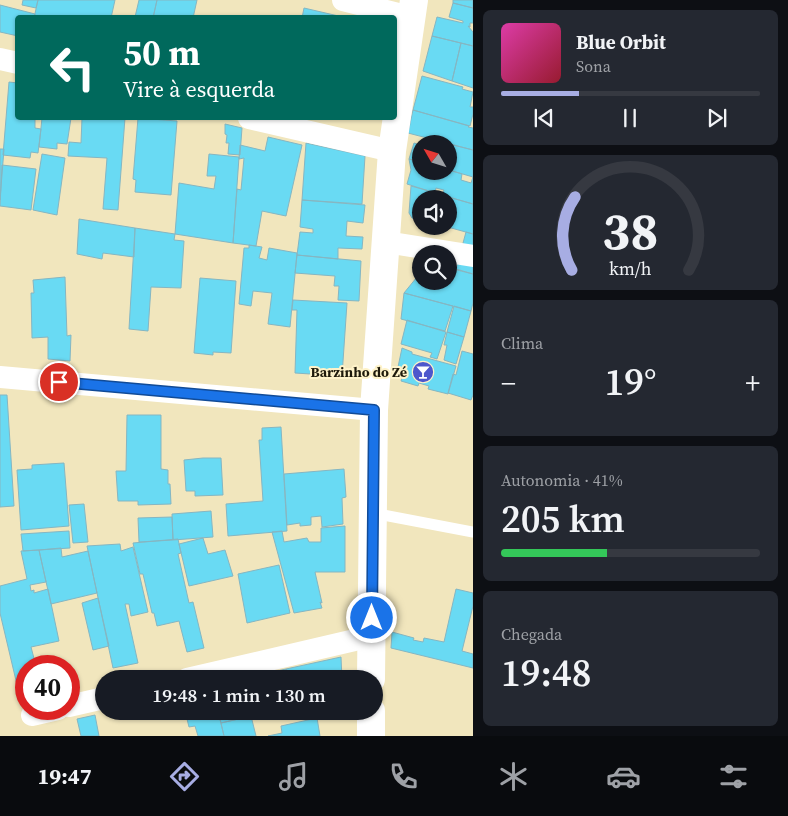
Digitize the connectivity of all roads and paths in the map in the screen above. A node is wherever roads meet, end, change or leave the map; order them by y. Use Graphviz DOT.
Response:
graph roads {
  1 [pos="342,0"];
  2 [pos="412,9"];
  3 [pos="0,59"];
  4 [pos="15,62"];
  5 [pos="397,116"];
  6 [pos="258,120"];
  7 [pos="396,120"];
  8 [pos="392,151"];
  9 [pos="386,242"];
  10 [pos="473,256"];
  11 [pos="0,377"];
  12 [pos="374,410"];
  13 [pos="373,512"];
  14 [pos="473,532"];
  15 [pos="372,636"];
  16 [pos="226,670"];
  17 [pos="371,670"];
  18 [pos="95,700"];
  19 [pos="80,703"];
  20 [pos="371,720"];
  21 [pos="371,736"];
  1 -- 2 [label="street"];
  2 -- 5 [label="street"];
  3 -- 4 [label="street"];
  6 -- 8 [label="street"];
  7 -- 8 [label="street"];
  8 -- 9 [label="street"];
  9 -- 10 [label="street"];
  9 -- 12 [label="street"];
  11 -- 12 [label="street"];
  12 -- 13 [label="street"];
  13 -- 14 [label="lane"];
  13 -- 15 [label="street"];
  15 -- 16 [label="street"];
  15 -- 17 [label="street"];
  18 -- 19 [label="street"];
  20 -- 21 [label="street"];
}
